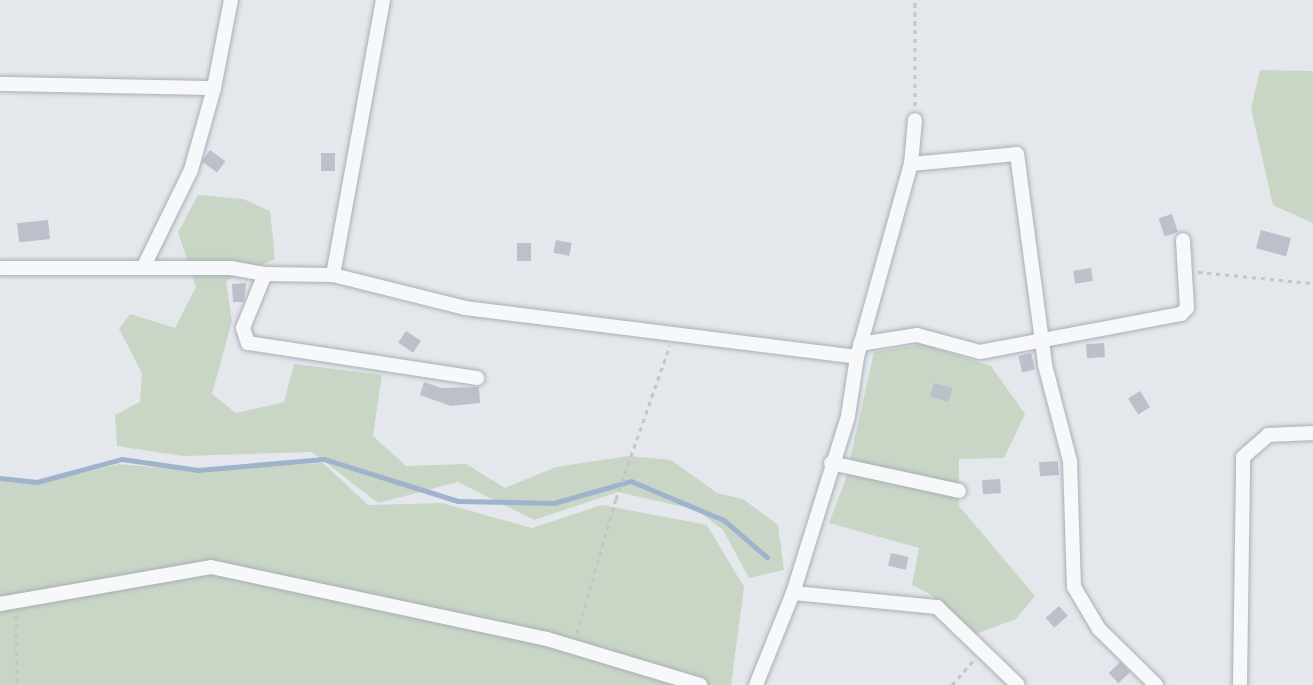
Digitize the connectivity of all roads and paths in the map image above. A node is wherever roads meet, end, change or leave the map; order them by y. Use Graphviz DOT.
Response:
graph roads {
  1 [pos="231,0"];
  2 [pos="383,0"];
  3 [pos="915,0"];
  4 [pos="0,84"];
  5 [pos="214,88"];
  6 [pos="915,120"];
  7 [pos="911,164"];
  8 [pos="1183,240"];
  9 [pos="0,268"];
  10 [pos="143,268"];
  11 [pos="1184,271"];
  12 [pos="265,274"];
  13 [pos="333,275"];
  14 [pos="1313,282"];
  15 [pos="674,334"];
  16 [pos="1044,338"];
  17 [pos="859,350"];
  18 [pos="477,378"];
  19 [pos="1313,434"];
  20 [pos="831,463"];
  21 [pos="959,491"];
  22 [pos="793,593"];
  23 [pos="16,599"];
  24 [pos="0,604"];
  25 [pos="573,646"];
  26 [pos="982,651"];
  27 [pos="16,685"];
  28 [pos="700,685"];
  29 [pos="756,685"];
  30 [pos="952,685"];
  31 [pos="1018,685"];
  32 [pos="1156,685"];
  33 [pos="1240,685"];
  1 -- 5 [label="street"];
  2 -- 13 [label="street"];
  3 -- 6 [label="path"];
  4 -- 5 [label="street"];
  5 -- 10 [label="street"];
  6 -- 7 [label="street"];
  7 -- 16 [label="street"];
  7 -- 17 [label="street"];
  8 -- 11 [label="street"];
  9 -- 10 [label="street"];
  10 -- 12 [label="street"];
  11 -- 14 [label="path"];
  11 -- 16 [label="street"];
  12 -- 13 [label="street"];
  12 -- 18 [label="street"];
  13 -- 15 [label="street"];
  15 -- 17 [label="street"];
  15 -- 25 [label="path"];
  16 -- 17 [label="street"];
  16 -- 32 [label="street"];
  17 -- 20 [label="street"];
  19 -- 33 [label="street"];
  20 -- 21 [label="street"];
  20 -- 22 [label="street"];
  22 -- 26 [label="street"];
  22 -- 29 [label="street"];
  23 -- 24 [label="street"];
  23 -- 25 [label="street"];
  23 -- 27 [label="path"];
  25 -- 28 [label="street"];
  26 -- 30 [label="path"];
  26 -- 31 [label="street"];
}
